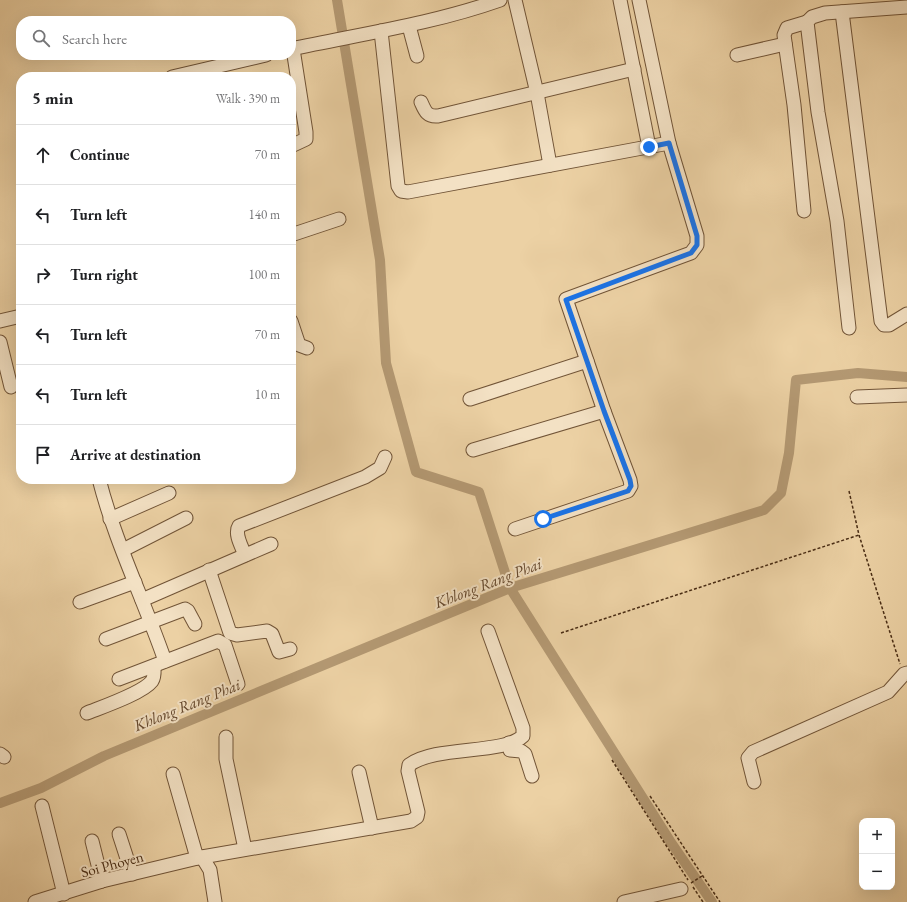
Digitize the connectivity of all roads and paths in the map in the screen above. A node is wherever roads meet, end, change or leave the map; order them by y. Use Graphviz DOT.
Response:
graph roads {
  1 [pos="500,0"];
  2 [pos="515,0"];
  3 [pos="620,0"];
  4 [pos="639,0"];
  5 [pos="471,5"];
  6 [pos="825,6"];
  7 [pos="907,7"];
  8 [pos="842,12"];
  9 [pos="807,22"];
  10 [pos="409,26"];
  11 [pos="381,31"];
  12 [pos="785,44"];
  13 [pos="296,48"];
  14 [pos="737,55"];
  15 [pos="417,56"];
  16 [pos="245,60"];
  17 [pos="294,60"];
  18 [pos="634,70"];
  19 [pos="193,72"];
  20 [pos="296,72"];
  21 [pos="296,73"];
  22 [pos="537,93"];
  23 [pos="420,102"];
  24 [pos="669,143"];
  25 [pos="296,144"];
  26 [pos="649,147"];
  27 [pos="550,165"];
  28 [pos="804,211"];
  29 [pos="339,220"];
  30 [pos="296,233"];
  31 [pos="907,314"];
  32 [pos="16,317"];
  33 [pos="0,321"];
  34 [pos="849,328"];
  35 [pos="296,336"];
  36 [pos="0,342"];
  37 [pos="307,348"];
  38 [pos="587,361"];
  39 [pos="11,387"];
  40 [pos="907,395"];
  41 [pos="857,397"];
  42 [pos="470,399"];
  43 [pos="604,411"];
  44 [pos="473,450"];
  45 [pos="385,457"];
  46 [pos="100,484"];
  47 [pos="849,491"];
  48 [pos="169,492"];
  49 [pos="186,518"];
  50 [pos="110,519"];
  51 [pos="515,529"];
  52 [pos="859,535"];
  53 [pos="271,544"];
  54 [pos="123,550"];
  55 [pos="246,555"];
  56 [pos="209,570"];
  57 [pos="135,582"];
  58 [pos="142,600"];
  59 [pos="80,602"];
  60 [pos="151,621"];
  61 [pos="195,624"];
  62 [pos="488,631"];
  63 [pos="561,633"];
  64 [pos="106,640"];
  65 [pos="290,649"];
  66 [pos="160,663"];
  67 [pos="905,673"];
  68 [pos="119,679"];
  69 [pos="238,684"];
  70 [pos="87,713"];
  71 [pos="226,737"];
  72 [pos="509,744"];
  73 [pos="612,760"];
  74 [pos="359,772"];
  75 [pos="173,774"];
  76 [pos="532,776"];
  77 [pos="754,782"];
  78 [pos="650,796"];
  79 [pos="42,806"];
  80 [pos="372,828"];
  81 [pos="119,834"];
  82 [pos="92,841"];
  83 [pos="245,849"];
  84 [pos="200,857"];
  85 [pos="132,874"];
  86 [pos="702,876"];
  87 [pos="102,881"];
  88 [pos="686,886"];
  89 [pos="64,894"];
  90 [pos="35,902"];
  91 [pos="215,902"];
  92 [pos="624,902"];
  93 [pos="703,902"];
  94 [pos="720,902"];
  1 -- 5 [label="street"];
  2 -- 22 [label="street"];
  3 -- 18 [label="street"];
  4 -- 24 [label="street"];
  5 -- 10 [label="street"];
  6 -- 8 [label="street"];
  6 -- 9 [label="street"];
  7 -- 8 [label="street"];
  8 -- 31 [label="street"];
  9 -- 12 [label="street"];
  9 -- 34 [label="street"];
  10 -- 11 [label="street"];
  10 -- 15 [label="street"];
  11 -- 13 [label="street"];
  11 -- 27 [label="street"];
  12 -- 14 [label="street"];
  12 -- 28 [label="street"];
  16 -- 19 [label="street"];
  17 -- 20 [label="street"];
  18 -- 22 [label="street"];
  18 -- 26 [label="street"];
  21 -- 25 [label="street"];
  22 -- 23 [label="street"];
  22 -- 27 [label="street"];
  24 -- 26 [label="street"];
  24 -- 38 [label="street"];
  26 -- 27 [label="street"];
  29 -- 30 [label="street"];
  32 -- 33 [label="street"];
  35 -- 37 [label="street"];
  36 -- 39 [label="street"];
  38 -- 42 [label="street"];
  38 -- 43 [label="street"];
  40 -- 41 [label="street"];
  43 -- 44 [label="street"];
  43 -- 51 [label="street"];
  45 -- 55 [label="street"];
  46 -- 50 [label="street"];
  47 -- 52 [label="path"];
  48 -- 50 [label="street"];
  49 -- 54 [label="street"];
  50 -- 54 [label="street"];
  52 -- 63 [label="path"];
  52 -- 67 [label="path"];
  53 -- 55 [label="street"];
  54 -- 57 [label="street"];
  55 -- 56 [label="street"];
  56 -- 58 [label="street"];
  56 -- 65 [label="street"];
  57 -- 58 [label="street"];
  57 -- 59 [label="street"];
  58 -- 60 [label="street"];
  60 -- 61 [label="street"];
  60 -- 64 [label="street"];
  60 -- 66 [label="street"];
  62 -- 72 [label="street"];
  66 -- 68 [label="street"];
  66 -- 69 [label="street"];
  66 -- 70 [label="street"];
  67 -- 77 [label="street"];
  71 -- 83 [label="street"];
  72 -- 76 [label="street"];
  72 -- 80 [label="street, Soi Phoyen"];
  73 -- 88 [label="path"];
  74 -- 80 [label="street"];
  75 -- 84 [label="street"];
  78 -- 86 [label="path"];
  79 -- 89 [label="street"];
  80 -- 83 [label="street, Soi Phoyen"];
  81 -- 85 [label="street"];
  82 -- 87 [label="street"];
  83 -- 84 [label="street, Soi Phoyen"];
  84 -- 85 [label="street, Soi Phoyen"];
  84 -- 91 [label="street"];
  85 -- 87 [label="street, Soi Phoyen"];
  86 -- 88 [label="path"];
  86 -- 94 [label="path"];
  87 -- 89 [label="street, Soi Phoyen"];
  88 -- 92 [label="street"];
  88 -- 93 [label="path"];
  89 -- 90 [label="street, Soi Phoyen"];
}
